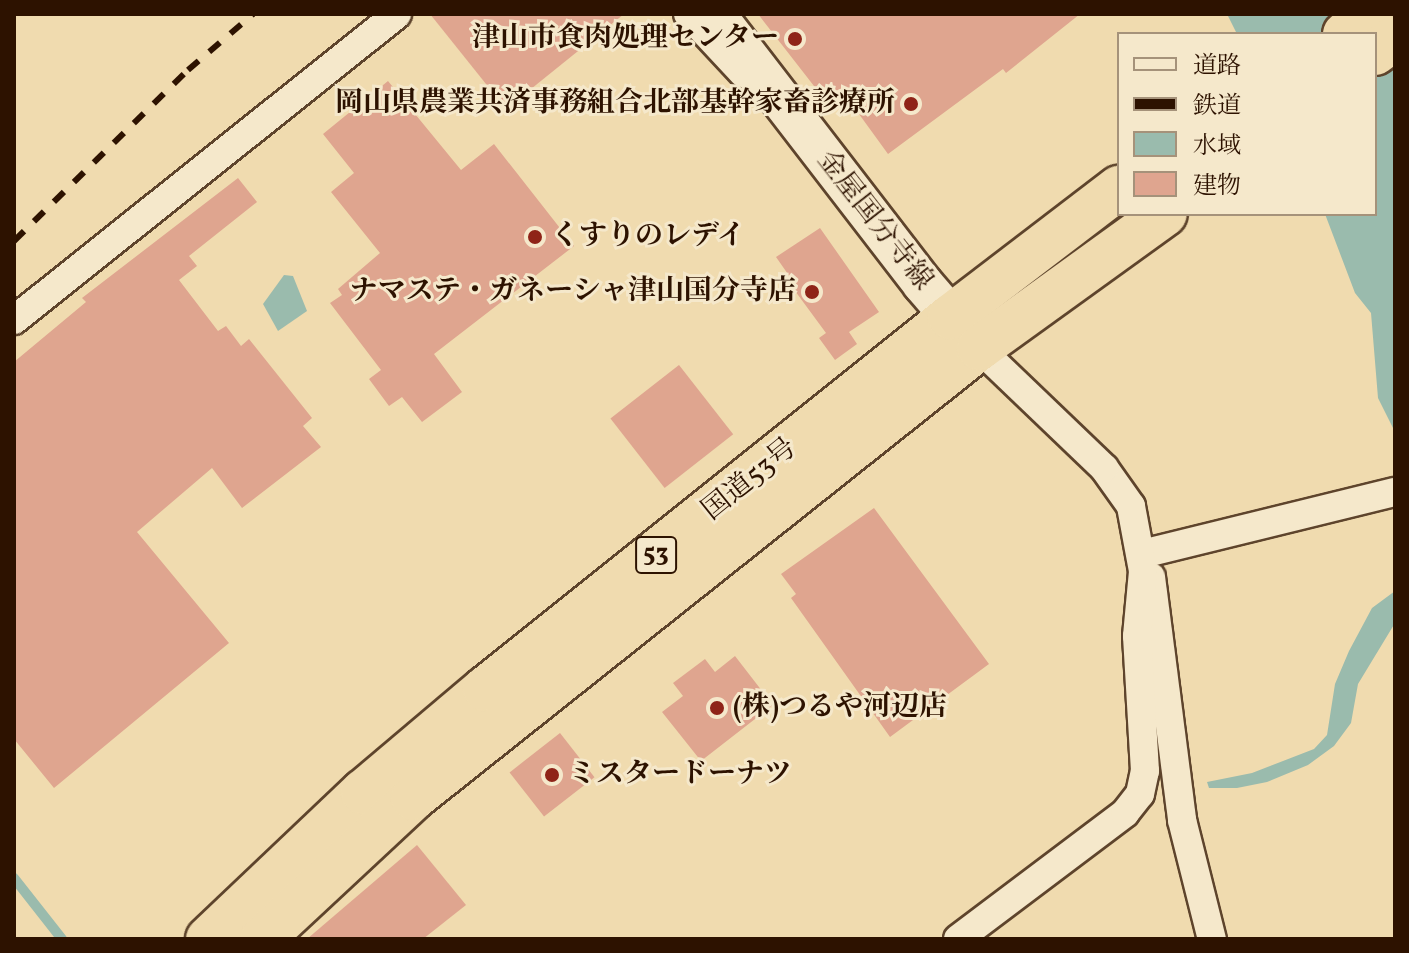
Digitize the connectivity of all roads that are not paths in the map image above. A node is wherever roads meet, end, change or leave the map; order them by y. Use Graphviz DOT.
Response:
graph roads {
  1 [pos="397,14"];
  2 [pos="688,14"];
  3 [pos="715,14"];
  4 [pos="1371,14"];
  5 [pos="1348,32"];
  6 [pos="1395,38"];
  7 [pos="1377,52"];
  8 [pos="780,99"];
  9 [pos="1117,190"];
  10 [pos="1148,226"];
  11 [pos="14,320"];
  12 [pos="964,333"];
  13 [pos="1395,492"];
  14 [pos="1142,554"];
  15 [pos="208,939"];
  16 [pos="262,939"];
  17 [pos="958,939"];
  18 [pos="1212,939"];
  1 -- 11 [label="street"];
  2 -- 8 [label="street"];
  3 -- 8 [label="main road, 金屋国分寺線"];
  4 -- 5 [label="highway"];
  6 -- 7 [label="highway"];
  8 -- 12 [label="main road, 金屋国分寺線"];
  9 -- 12 [label="highway, 国道53号 / 53"];
  10 -- 12 [label="highway, 国道53号 / 53"];
  12 -- 14 [label="street"];
  12 -- 15 [label="highway, 国道53号 / 53"];
  12 -- 16 [label="highway, 国道53号 / 53"];
  13 -- 14 [label="street"];
  14 -- 17 [label="street"];
  14 -- 18 [label="street"];
}
